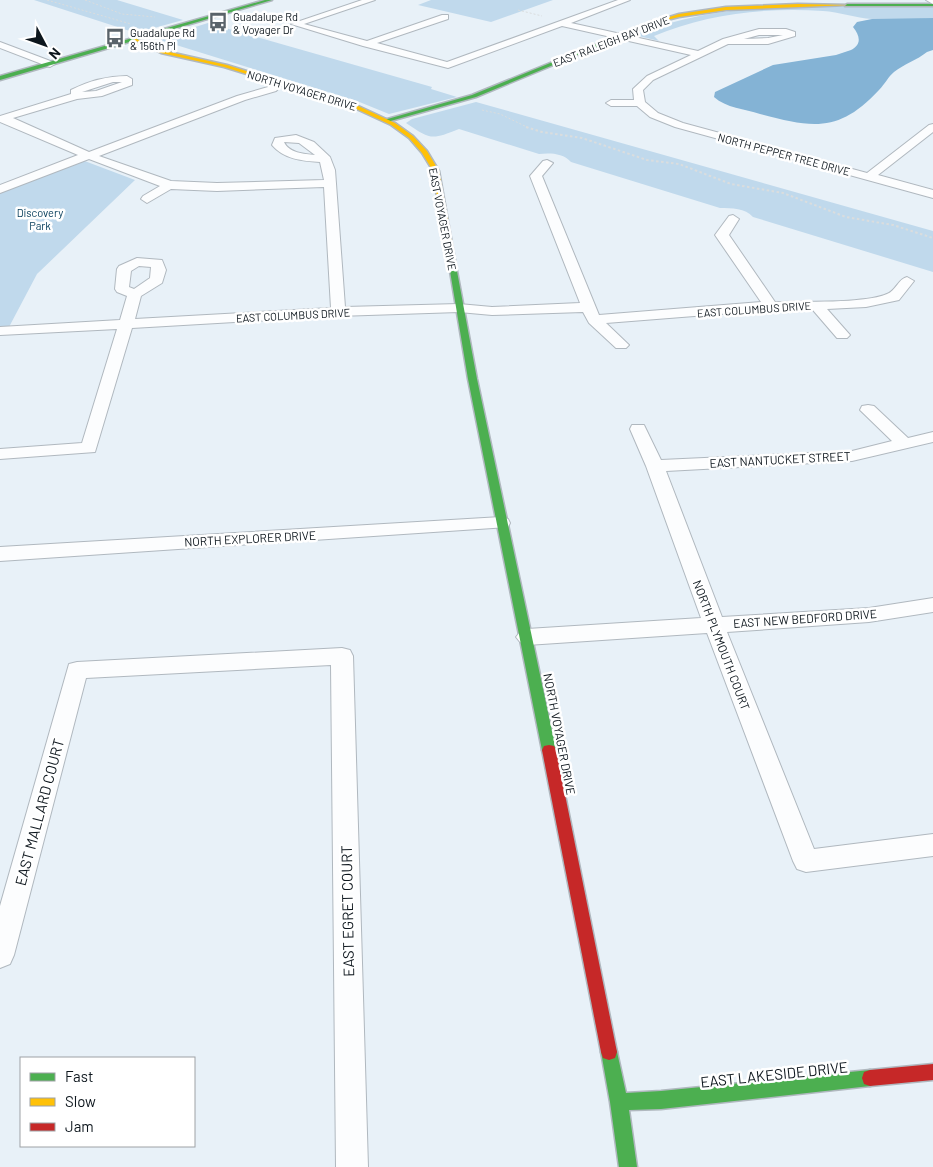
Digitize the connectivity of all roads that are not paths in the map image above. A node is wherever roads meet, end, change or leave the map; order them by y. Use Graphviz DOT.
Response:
graph roads {
  1 [pos="270,0"];
  2 [pos="371,0"];
  3 [pos="626,0"];
  4 [pos="930,0"];
  5 [pos="789,2"];
  6 [pos="933,3"];
  7 [pos="445,17"];
  8 [pos="560,23"];
  9 [pos="617,37"];
  10 [pos="136,39"];
  11 [pos="726,42"];
  12 [pos="366,44"];
  13 [pos="0,45"];
  14 [pos="700,54"];
  15 [pos="689,59"];
  16 [pos="50,64"];
  17 [pos="0,78"];
  18 [pos="279,83"];
  19 [pos="76,96"];
  20 [pos="611,103"];
  21 [pos="640,103"];
  22 [pos="2,119"];
  23 [pos="387,120"];
  24 [pos="933,127"];
  25 [pos="87,155"];
  26 [pos="326,159"];
  27 [pos="547,163"];
  28 [pos="869,177"];
  29 [pos="330,183"];
  30 [pos="169,185"];
  31 [pos="0,189"];
  32 [pos="933,194"];
  33 [pos="147,199"];
  34 [pos="733,219"];
  35 [pos="907,281"];
  36 [pos="135,294"];
  37 [pos="816,305"];
  38 [pos="771,306"];
  39 [pos="459,308"];
  40 [pos="589,308"];
  41 [pos="338,312"];
  42 [pos="126,324"];
  43 [pos="0,331"];
  44 [pos="842,335"];
  45 [pos="621,345"];
  46 [pos="868,410"];
  47 [pos="638,429"];
  48 [pos="933,437"];
  49 [pos="905,444"];
  50 [pos="0,454"];
  51 [pos="655,466"];
  52 [pos="501,523"];
  53 [pos="0,554"];
  54 [pos="933,605"];
  55 [pos="714,624"];
  56 [pos="527,638"];
  57 [pos="77,670"];
  58 [pos="933,846"];
  59 [pos="0,955"];
  60 [pos="933,1072"];
  61 [pos="619,1102"];
  62 [pos="352,1167"];
  63 [pos="628,1167"];
  1 -- 10 [label="street"];
  2 -- 12 [label="street"];
  3 -- 8 [label="street"];
  4 -- 6 [label="street"];
  5 -- 6 [label="street, EAST RALEIGH BAY DRIVE"];
  5 -- 9 [label="street, EAST RALEIGH BAY DRIVE"];
  7 -- 12 [label="street"];
  8 -- 9 [label="street"];
  8 -- 12 [label="street"];
  9 -- 14 [label="street"];
  9 -- 15 [label="street"];
  9 -- 23 [label="street, EAST RALEIGH BAY DRIVE"];
  10 -- 16 [label="street"];
  10 -- 18 [label="street, NORTH VOYAGER DRIVE"];
  11 -- 11 [label="street"];
  11 -- 14 [label="street"];
  13 -- 16 [label="street"];
  14 -- 15 [label="street"];
  15 -- 21 [label="street"];
  16 -- 17 [label="street"];
  18 -- 23 [label="street, NORTH VOYAGER DRIVE"];
  18 -- 25 [label="street"];
  19 -- 22 [label="street"];
  20 -- 21 [label="street"];
  21 -- 28 [label="street, NORTH PEPPER TREE DRIVE"];
  22 -- 25 [label="street"];
  23 -- 39 [label="street, EAST VOYAGER DRIVE"];
  24 -- 28 [label="street"];
  25 -- 30 [label="street"];
  25 -- 31 [label="street"];
  26 -- 29 [label="street"];
  27 -- 40 [label="street"];
  28 -- 32 [label="street, NORTH PEPPER TREE DRIVE"];
  29 -- 30 [label="street"];
  29 -- 41 [label="street"];
  30 -- 33 [label="street"];
  34 -- 38 [label="street"];
  35 -- 37 [label="street, EAST COLUMBUS DRIVE"];
  36 -- 42 [label="street"];
  37 -- 38 [label="street, EAST COLUMBUS DRIVE"];
  37 -- 44 [label="street"];
  38 -- 40 [label="street, EAST COLUMBUS DRIVE"];
  39 -- 40 [label="street, EAST COLUMBUS DRIVE"];
  39 -- 41 [label="street, EAST COLUMBUS DRIVE"];
  39 -- 52 [label="street, NORTH VOYAGER DRIVE"];
  40 -- 45 [label="street"];
  41 -- 42 [label="street, EAST COLUMBUS DRIVE"];
  42 -- 43 [label="street, EAST COLUMBUS DRIVE"];
  42 -- 50 [label="street"];
  46 -- 49 [label="street"];
  47 -- 51 [label="street, NORTH PLYMOUTH COURT"];
  48 -- 49 [label="street, EAST NANTUCKET STREET"];
  49 -- 51 [label="street, EAST NANTUCKET STREET"];
  51 -- 55 [label="street, NORTH PLYMOUTH COURT"];
  52 -- 53 [label="street, NORTH EXPLORER DRIVE"];
  52 -- 56 [label="street, NORTH VOYAGER DRIVE"];
  54 -- 55 [label="street, EAST NEW BEDFORD DRIVE"];
  55 -- 56 [label="street, EAST NEW BEDFORD DRIVE"];
  55 -- 58 [label="street, NORTH PLYMOUTH COURT"];
  56 -- 61 [label="street, NORTH VOYAGER DRIVE"];
  57 -- 59 [label="street, EAST MALLARD COURT"];
  57 -- 62 [label="street, EAST EGRET COURT"];
  60 -- 61 [label="street, EAST LAKESIDE DRIVE"];
  61 -- 63 [label="street, NORTH VOYAGER DRIVE"];
}
